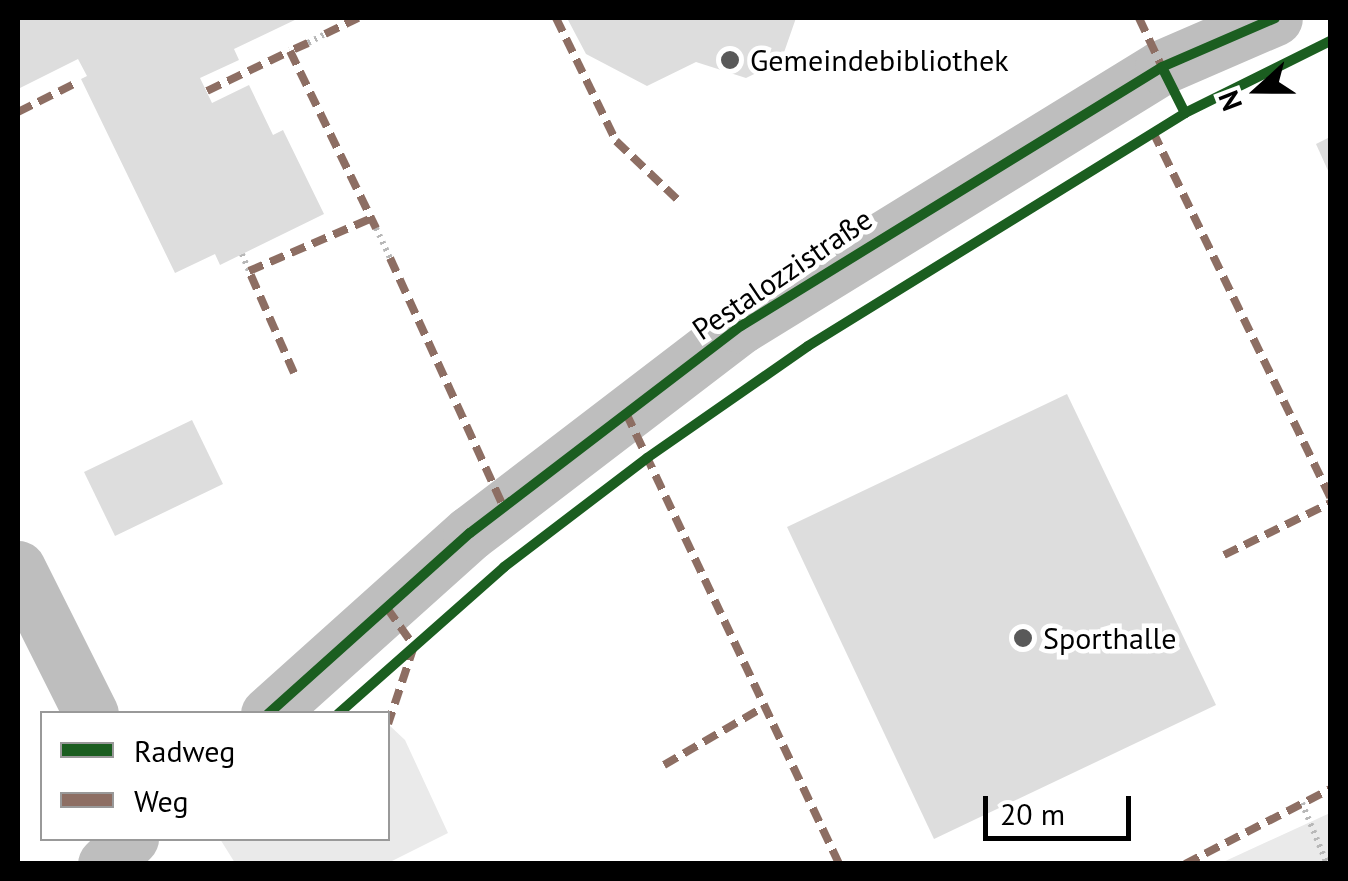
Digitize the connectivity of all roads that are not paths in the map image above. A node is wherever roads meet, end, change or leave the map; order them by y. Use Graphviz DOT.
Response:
graph roads {
  1 [pos="1275,18"];
  2 [pos="18,568"];
  3 [pos="90,711"];
  4 [pos="271,711"];
  5 [pos="127,841"];
  6 [pos="105,864"];
  1 -- 4 [label="street, Pestalozzistraße"];
  2 -- 3 [label="street"];
  5 -- 6 [label="street"];
}
